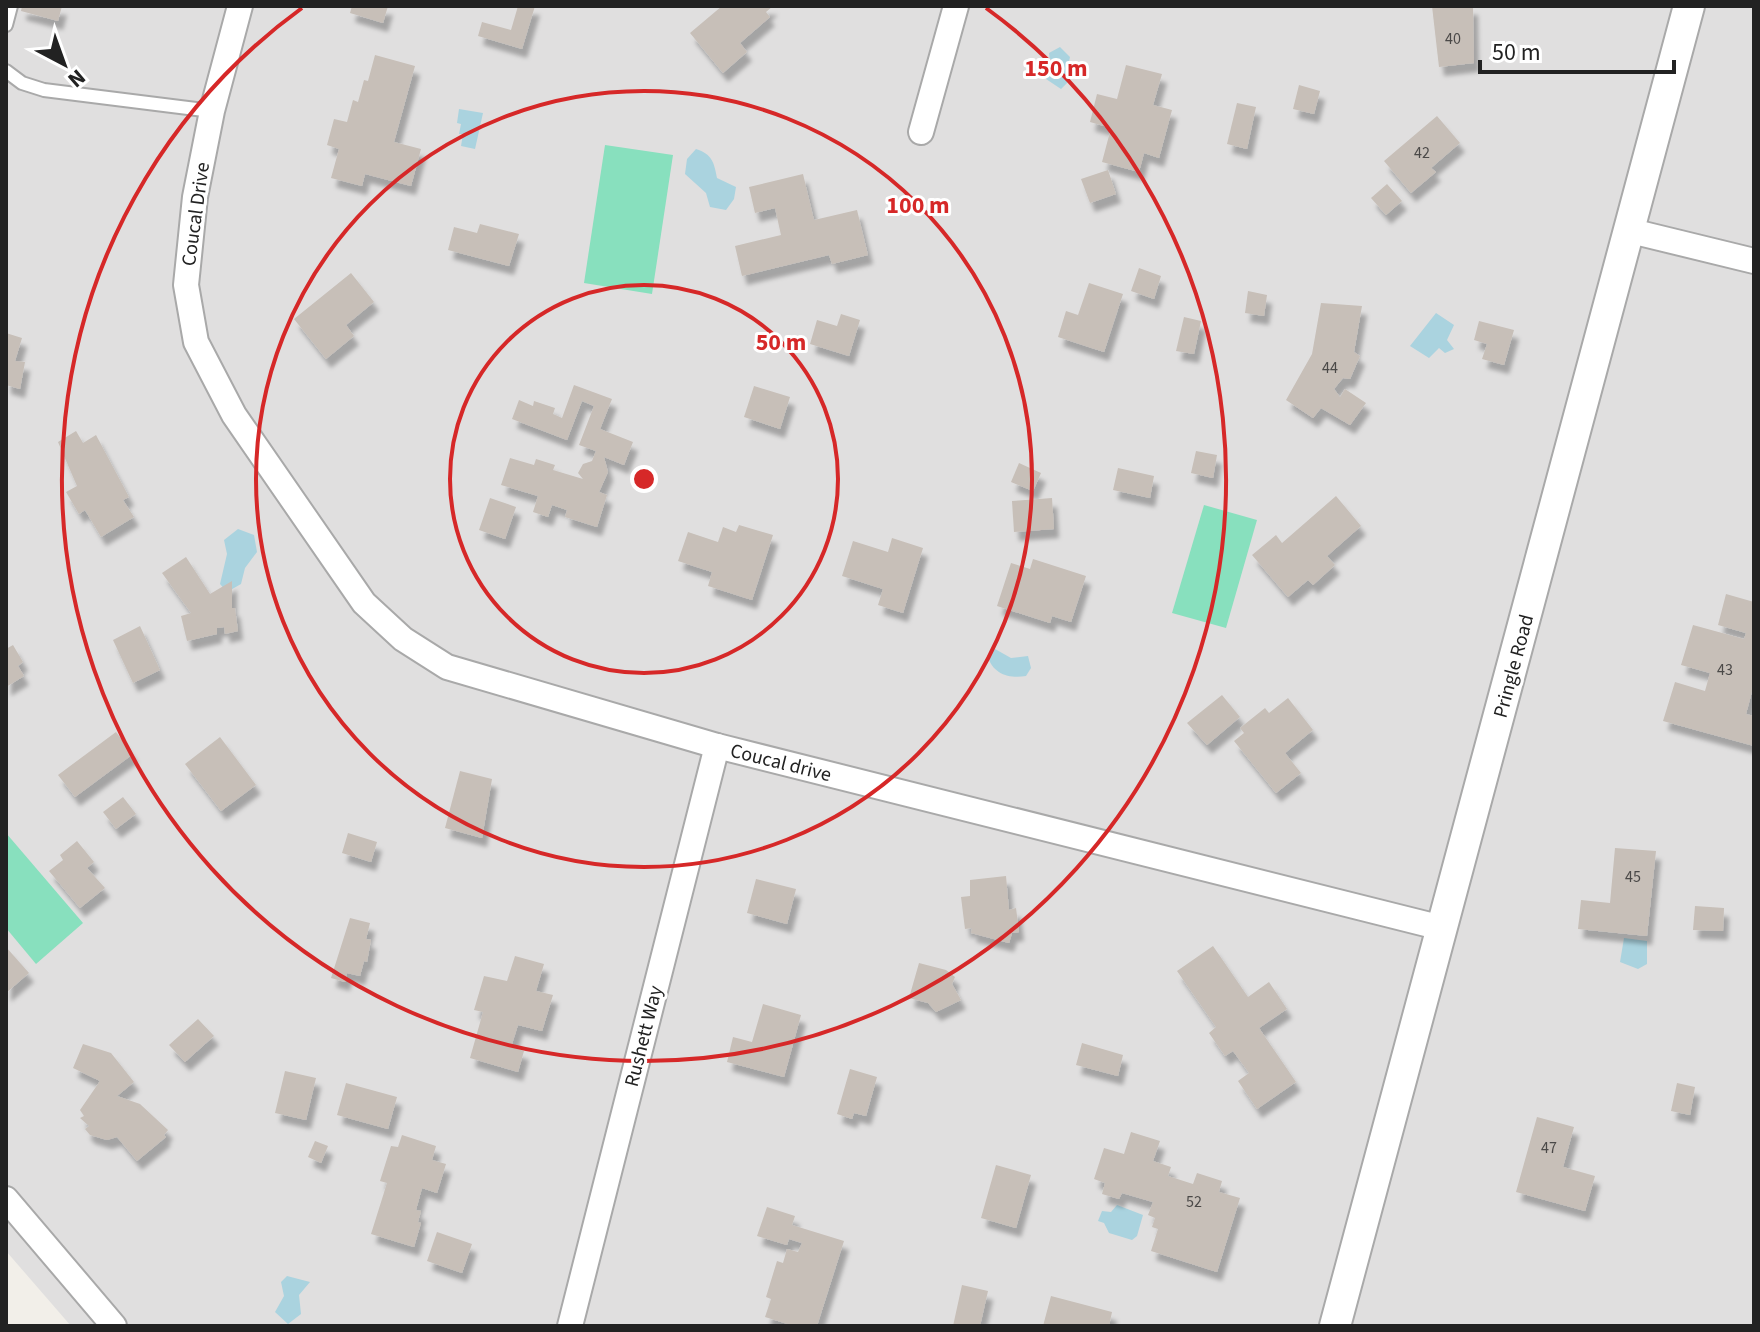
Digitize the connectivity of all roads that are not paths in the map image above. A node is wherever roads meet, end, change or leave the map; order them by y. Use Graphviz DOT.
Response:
graph roads {
  1 [pos="11,6"];
  2 [pos="240,6"];
  3 [pos="956,6"];
  4 [pos="1689,6"];
  5 [pos="6,25"];
  6 [pos="6,71"];
  7 [pos="212,111"];
  8 [pos="921,132"];
  9 [pos="1631,231"];
  10 [pos="1754,261"];
  11 [pos="234,415"];
  12 [pos="717,746"];
  13 [pos="1442,928"];
  14 [pos="6,1199"];
  15 [pos="114,1326"];
  16 [pos="570,1326"];
  17 [pos="1335,1326"];
  1 -- 5 [label="lane"];
  2 -- 7 [label="street, Coucal Drive"];
  3 -- 8 [label="street"];
  4 -- 9 [label="street, Pringle Road"];
  6 -- 7 [label="lane"];
  7 -- 11 [label="street, Coucal Drive"];
  9 -- 10 [label="street"];
  9 -- 13 [label="street, Pringle Road"];
  11 -- 12 [label="street, Coucal drive"];
  12 -- 13 [label="street, Coucal drive"];
  12 -- 16 [label="street, Rushett Way"];
  13 -- 17 [label="street, Pringle Road"];
  14 -- 15 [label="street"];
}
